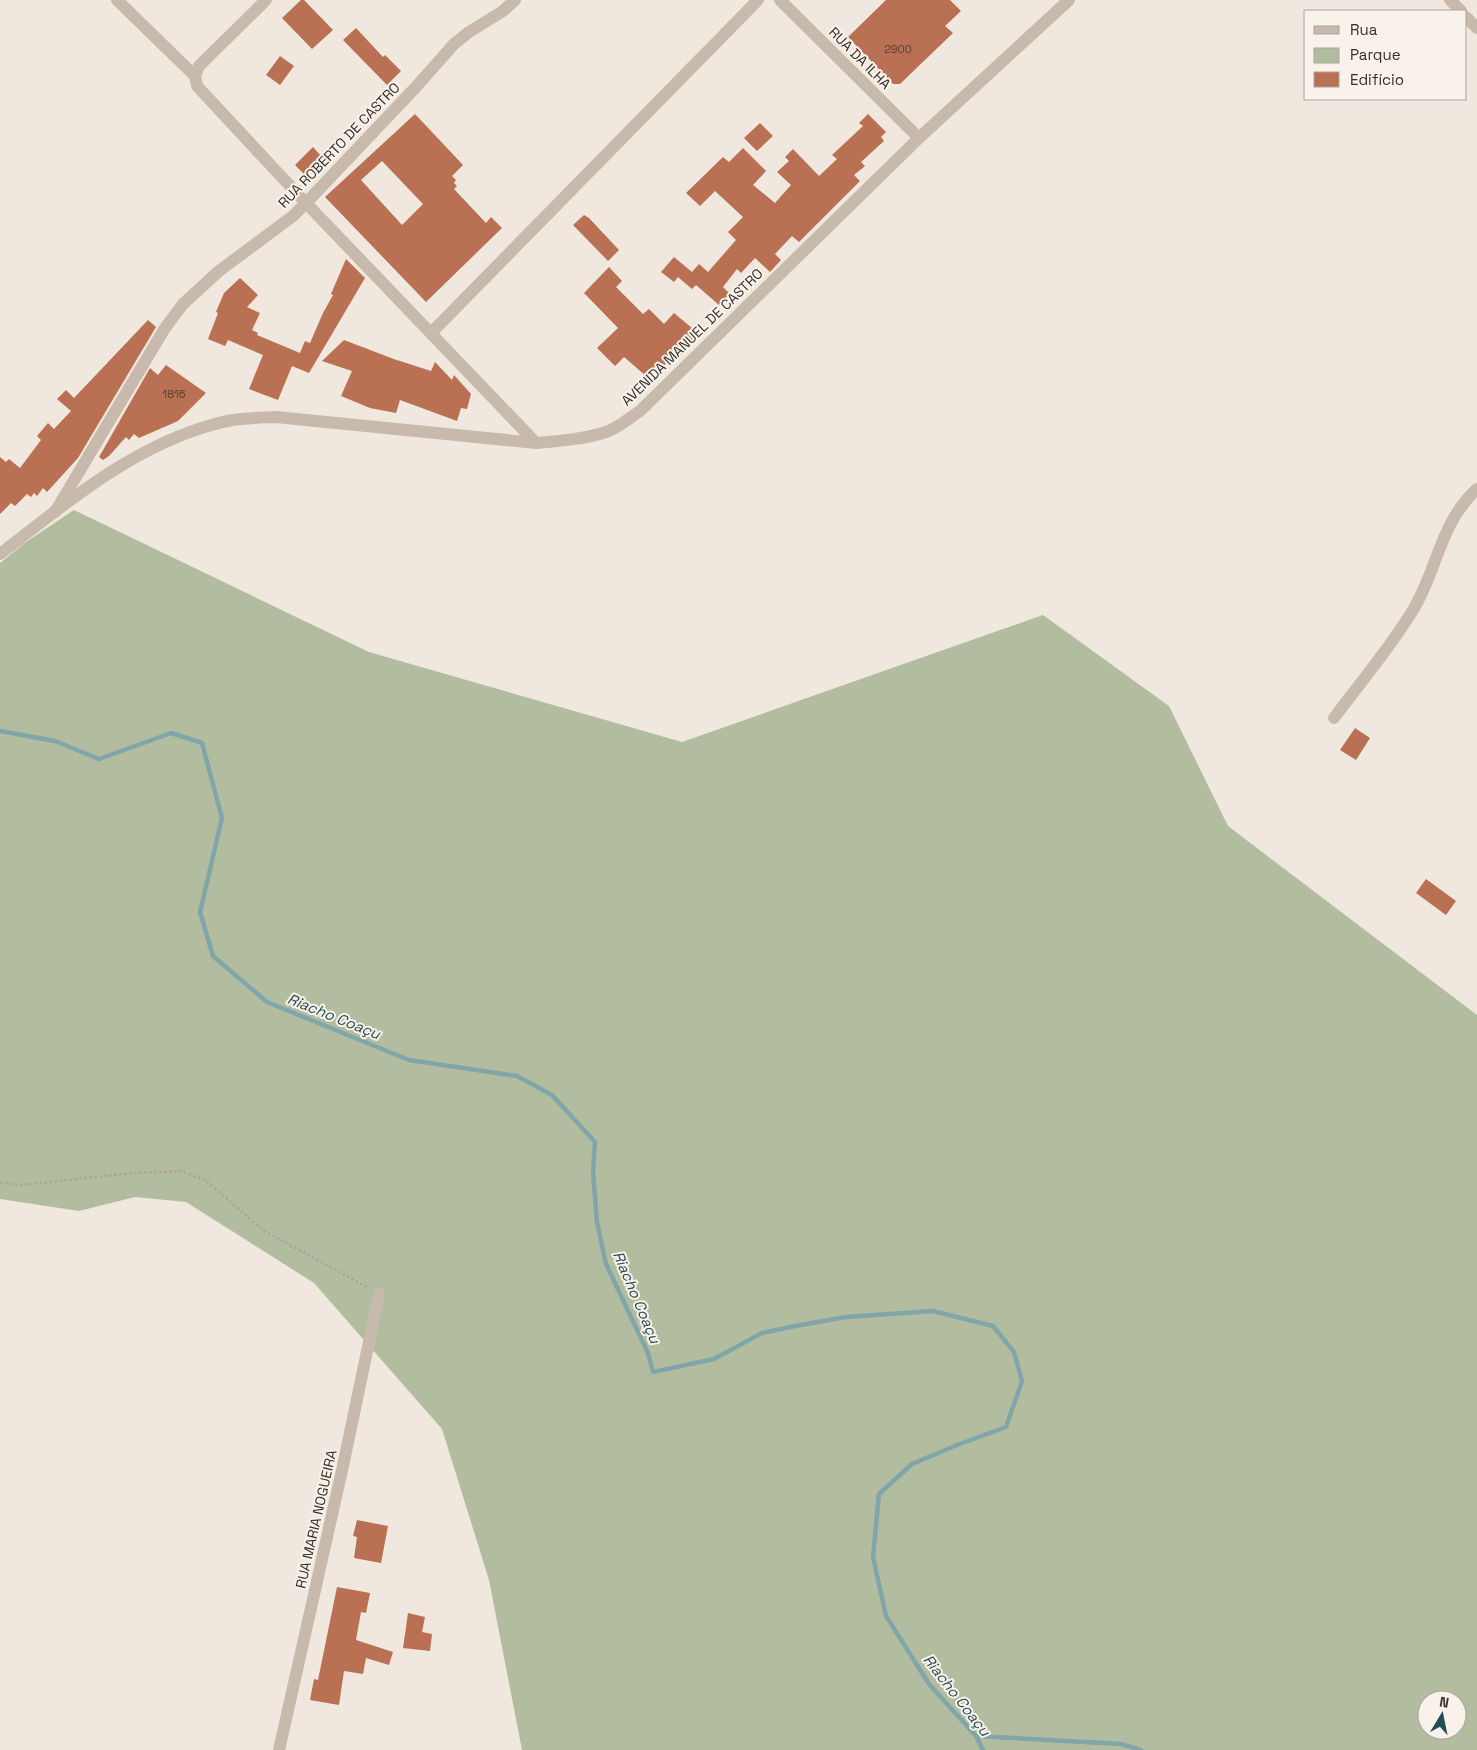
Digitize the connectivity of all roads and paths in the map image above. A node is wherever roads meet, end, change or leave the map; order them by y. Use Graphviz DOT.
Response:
graph roads {
  1 [pos="117,0"];
  2 [pos="266,0"];
  3 [pos="515,0"];
  4 [pos="758,0"];
  5 [pos="780,0"];
  6 [pos="1069,0"];
  7 [pos="1450,0"];
  8 [pos="1460,10"];
  9 [pos="1467,18"];
  10 [pos="1477,28"];
  11 [pos="195,76"];
  12 [pos="919,138"];
  13 [pos="306,203"];
  14 [pos="432,332"];
  15 [pos="536,443"];
  16 [pos="1477,489"];
  17 [pos="55,512"];
  18 [pos="0,554"];
  19 [pos="1334,718"];
  20 [pos="0,1182"];
  21 [pos="379,1294"];
  22 [pos="279,1750"];
  1 -- 11 [label="street"];
  2 -- 11 [label="street"];
  3 -- 13 [label="street, RUA ROBERTO DE CASTRO"];
  4 -- 14 [label="street"];
  5 -- 12 [label="street, RUA DA ILHA"];
  6 -- 12 [label="street, AVENIDA MANUEL DE CASTRO"];
  7 -- 8 [label="street"];
  9 -- 10 [label="street"];
  11 -- 13 [label="street"];
  12 -- 15 [label="street, AVENIDA MANUEL DE CASTRO"];
  13 -- 14 [label="street"];
  13 -- 17 [label="street, RUA ROBERTO DE CASTRO"];
  14 -- 15 [label="street"];
  15 -- 17 [label="street, AVENIDA MANUEL DE CASTRO"];
  16 -- 19 [label="street"];
  17 -- 18 [label="street, AVENIDA MANUEL DE CASTRO"];
  20 -- 21 [label="path"];
  21 -- 22 [label="street, RUA MARIA NOGUEIRA"];
}
